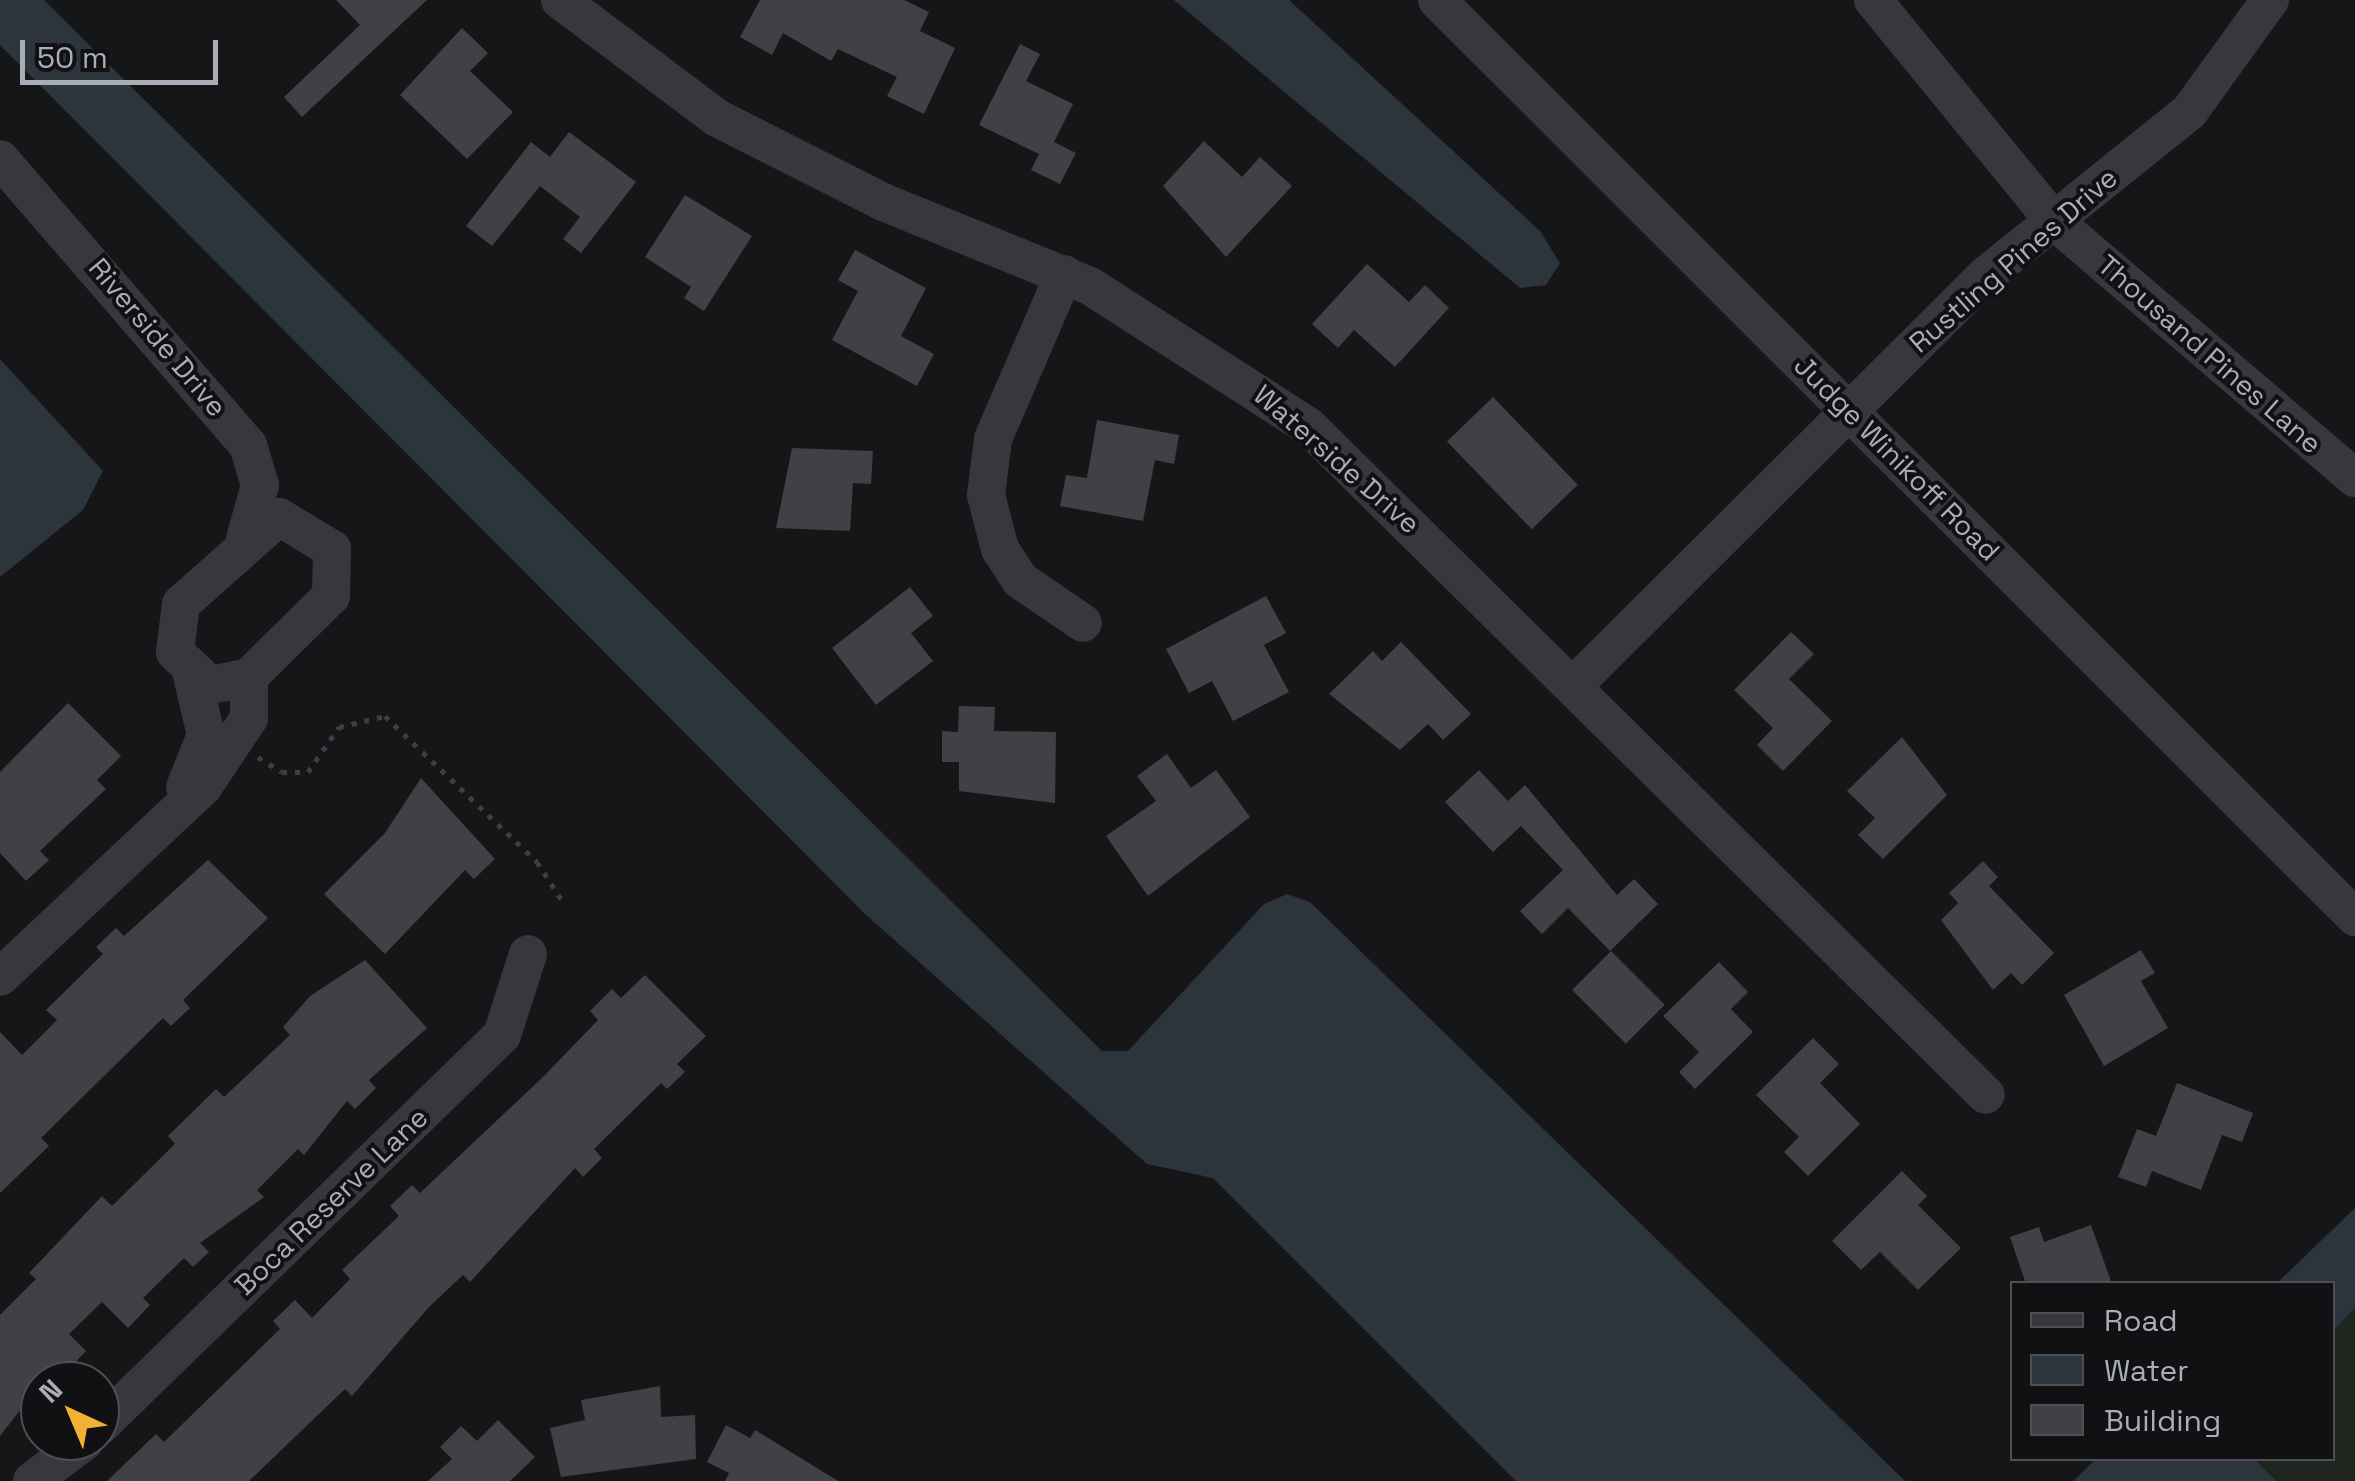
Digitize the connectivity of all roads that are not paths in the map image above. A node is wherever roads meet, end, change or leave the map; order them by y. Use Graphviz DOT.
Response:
graph roads {
  1 [pos="560,0"];
  2 [pos="1437,0"];
  3 [pos="1873,0"];
  4 [pos="2270,0"];
  5 [pos="0,160"];
  6 [pos="2054,221"];
  7 [pos="1064,274"];
  8 [pos="1848,410"];
  9 [pos="248,445"];
  10 [pos="2355,478"];
  11 [pos="245,539"];
  12 [pos="332,549"];
  13 [pos="1083,623"];
  14 [pos="192,676"];
  15 [pos="249,677"];
  16 [pos="1576,684"];
  17 [pos="176,808"];
  18 [pos="2355,918"];
  19 [pos="528,954"];
  20 [pos="0,977"];
  21 [pos="1986,1095"];
  22 [pos="120,1406"];
  23 [pos="58,1461"];
  24 [pos="32,1481"];
  1 -- 7 [label="street, Waterside Drive"];
  2 -- 8 [label="street, Judge Winikoff Road"];
  3 -- 6 [label="street, Thousand Pines Lane"];
  4 -- 6 [label="street, Rustling Pines Drive"];
  5 -- 9 [label="street, Riverside Drive"];
  6 -- 8 [label="street, Rustling Pines Drive"];
  6 -- 10 [label="street, Thousand Pines Lane"];
  7 -- 13 [label="street"];
  7 -- 16 [label="street, Waterside Drive"];
  8 -- 16 [label="street, Rustling Pines Drive"];
  8 -- 18 [label="street, Judge Winikoff Road"];
  9 -- 11 [label="street, Riverside Drive"];
  9 -- 12 [label="street"];
  11 -- 12 [label="street"];
  11 -- 14 [label="street"];
  12 -- 15 [label="street"];
  14 -- 15 [label="street"];
  14 -- 17 [label="street"];
  15 -- 17 [label="street"];
  16 -- 21 [label="street, Waterside Drive"];
  17 -- 20 [label="street"];
  19 -- 22 [label="street, Boca Reserve Lane"];
  23 -- 24 [label="street"];
}
